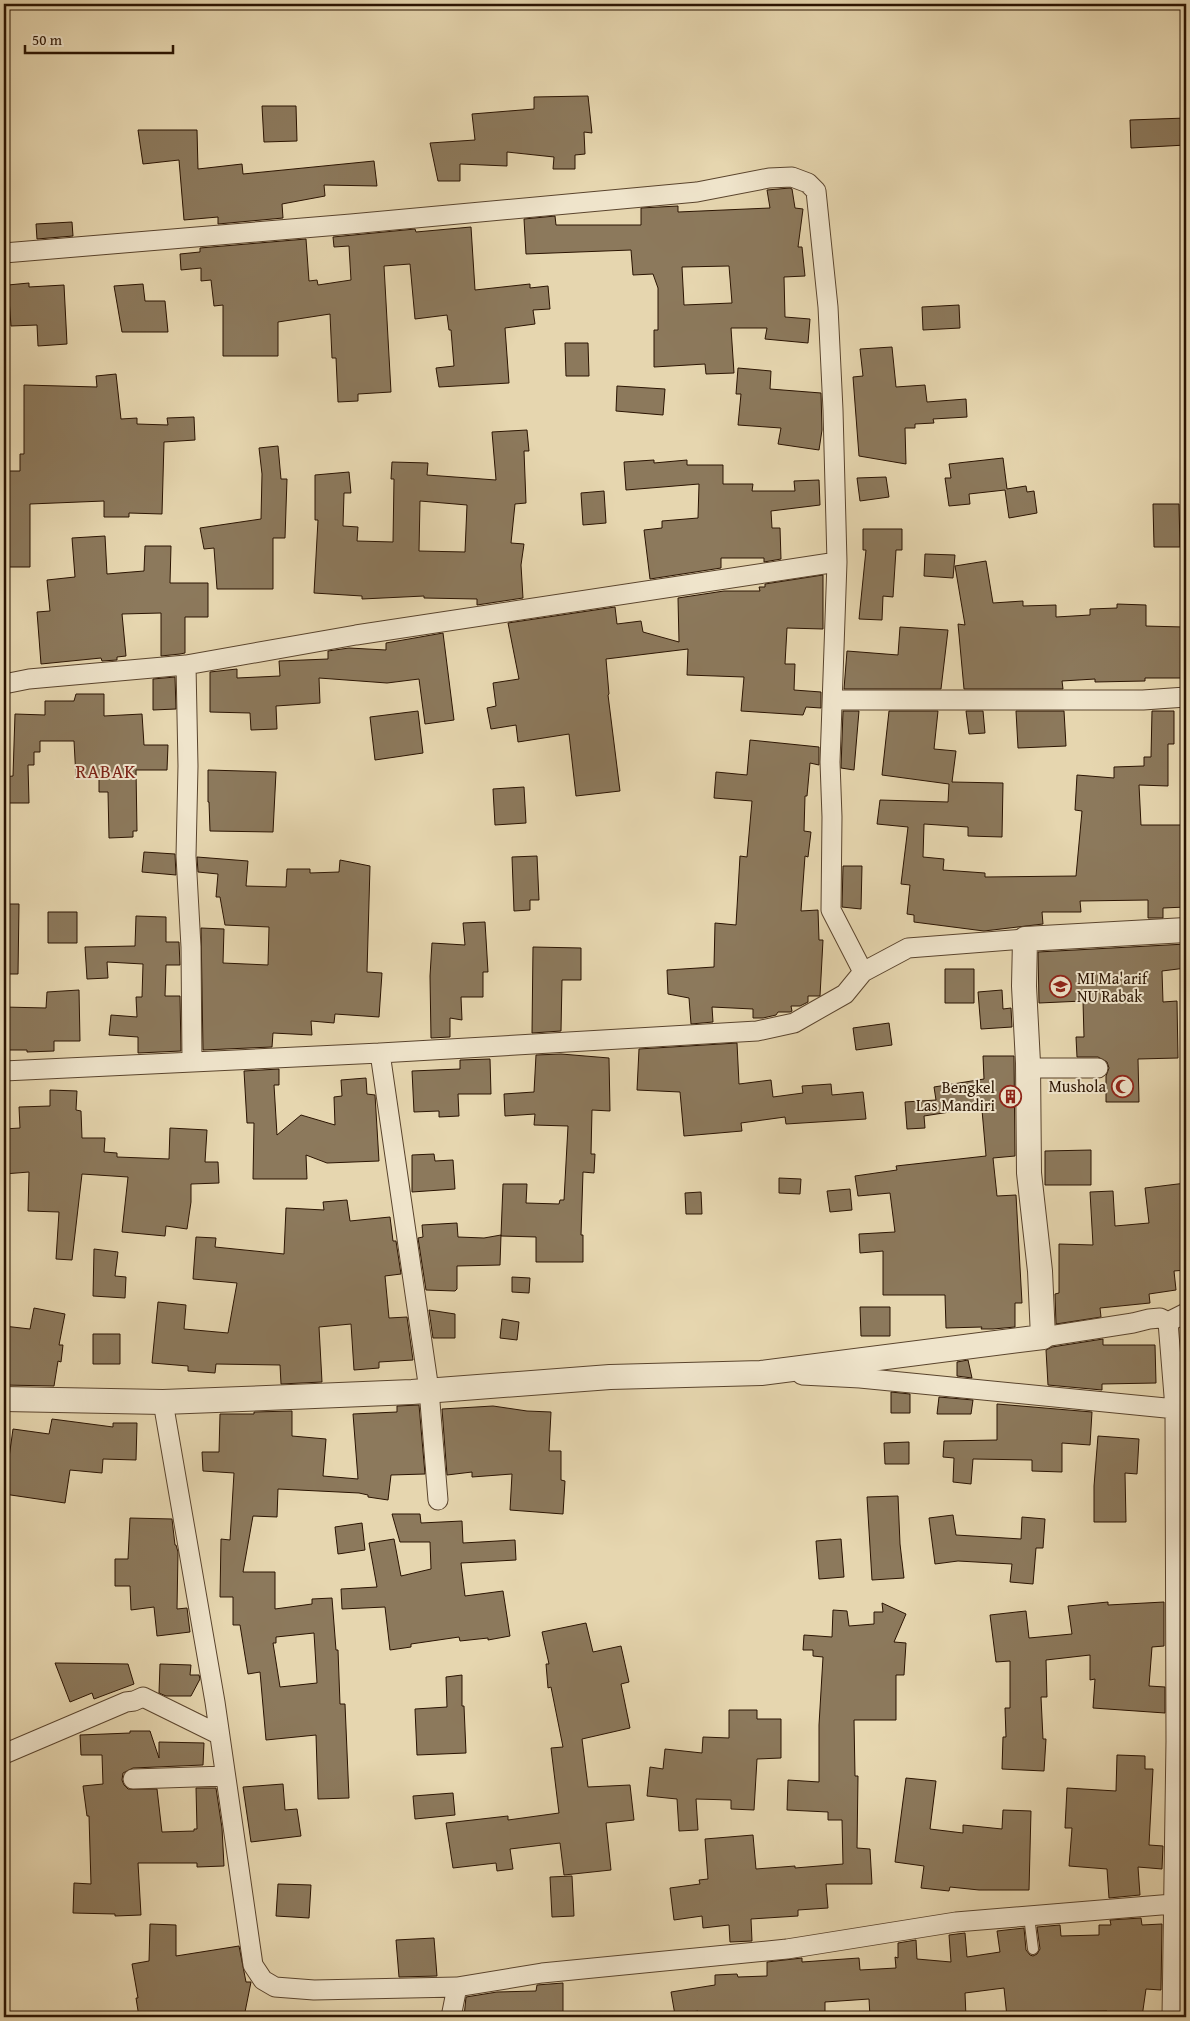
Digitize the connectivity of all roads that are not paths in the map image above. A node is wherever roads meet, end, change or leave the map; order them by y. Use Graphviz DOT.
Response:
graph roads {
  1 [pos="4,252"];
  2 [pos="837,562"];
  3 [pos="186,665"];
  4 [pos="4,684"];
  5 [pos="1186,697"];
  6 [pos="834,700"];
  7 [pos="1186,930"];
  8 [pos="1025,939"];
  9 [pos="863,972"];
  10 [pos="380,1053"];
  11 [pos="192,1061"];
  12 [pos="1028,1068"];
  13 [pos="1098,1068"];
  14 [pos="4,1071"];
  15 [pos="1186,1314"];
  16 [pos="1168,1322"];
  17 [pos="1043,1337"];
  18 [pos="760,1373"];
  19 [pos="429,1390"];
  20 [pos="4,1399"];
  21 [pos="163,1402"];
  22 [pos="1181,1409"];
  23 [pos="438,1500"];
  24 [pos="1181,1706"];
  25 [pos="218,1734"];
  26 [pos="4,1754"];
  27 [pos="225,1776"];
  28 [pos="133,1779"];
  29 [pos="1180,1903"];
  30 [pos="1029,1916"];
  31 [pos="1034,1950"];
  32 [pos="457,1987"];
  33 [pos="451,2017"];
  34 [pos="1172,2017"];
  1 -- 2 [label="street"];
  2 -- 3 [label="street"];
  2 -- 6 [label="street"];
  3 -- 4 [label="street"];
  3 -- 11 [label="street"];
  5 -- 6 [label="street"];
  6 -- 9 [label="street"];
  7 -- 8 [label="street"];
  8 -- 9 [label="street"];
  8 -- 12 [label="street"];
  9 -- 10 [label="street"];
  10 -- 11 [label="street"];
  10 -- 19 [label="street"];
  11 -- 14 [label="street"];
  12 -- 13 [label="street"];
  12 -- 17 [label="street"];
  15 -- 16 [label="street"];
  16 -- 17 [label="street"];
  16 -- 22 [label="street"];
  17 -- 18 [label="street"];
  18 -- 19 [label="street"];
  18 -- 22 [label="street"];
  19 -- 21 [label="street"];
  19 -- 23 [label="street"];
  20 -- 21 [label="street"];
  21 -- 25 [label="street"];
  22 -- 24 [label="street"];
  24 -- 29 [label="street"];
  25 -- 26 [label="street"];
  25 -- 27 [label="street"];
  27 -- 28 [label="street"];
  27 -- 32 [label="street"];
  29 -- 30 [label="street"];
  29 -- 34 [label="street"];
  30 -- 31 [label="lane"];
  30 -- 32 [label="street"];
  32 -- 33 [label="street"];
}
